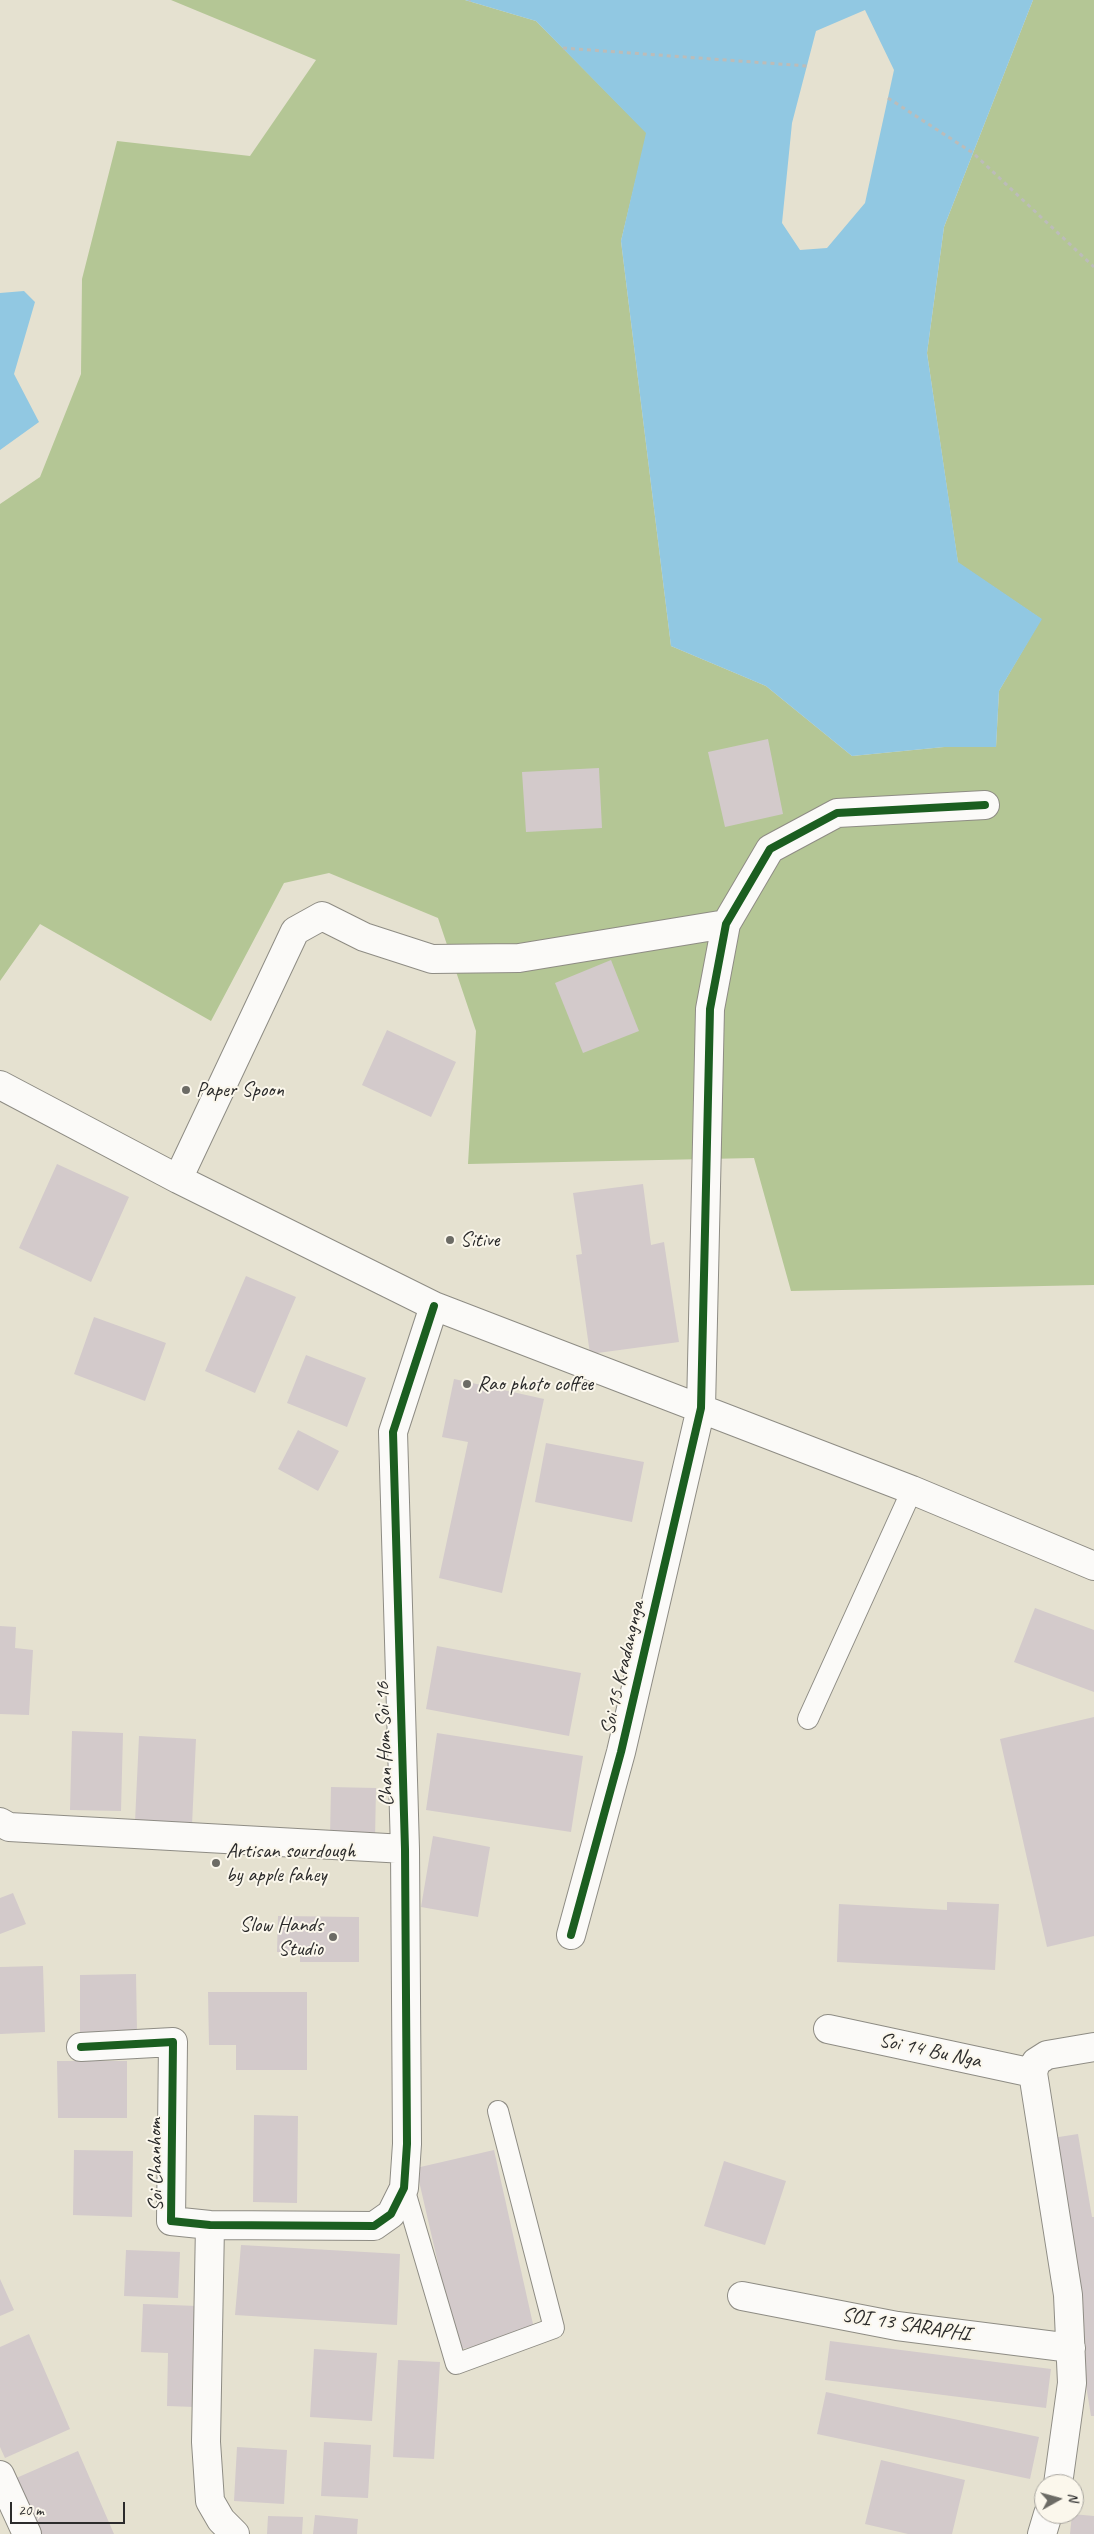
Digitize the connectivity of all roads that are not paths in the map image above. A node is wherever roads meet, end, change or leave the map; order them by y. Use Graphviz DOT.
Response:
graph roads {
  1 [pos="985,805"];
  2 [pos="726,924"];
  3 [pos="0,1085"];
  4 [pos="178,1179"];
  5 [pos="434,1306"];
  6 [pos="702,1408"];
  7 [pos="912,1490"];
  8 [pos="1094,1566"];
  9 [pos="808,1719"];
  10 [pos="0,1822"];
  11 [pos="406,1849"];
  12 [pos="571,1935"];
  13 [pos="828,2029"];
  14 [pos="1094,2047"];
  15 [pos="81,2048"];
  16 [pos="1033,2073"];
  17 [pos="498,2111"];
  18 [pos="404,2188"];
  19 [pos="210,2224"];
  20 [pos="742,2296"];
  21 [pos="1071,2348"];
  22 [pos="1059,2474"];
  23 [pos="0,2475"];
  24 [pos="27,2534"];
  25 [pos="236,2534"];
  1 -- 2 [label="street, Soi 15 Kradangnga"];
  2 -- 4 [label="street"];
  2 -- 6 [label="street, Soi 15 Kradangnga"];
  3 -- 4 [label="street"];
  4 -- 5 [label="street"];
  5 -- 6 [label="street"];
  5 -- 11 [label="street, Chan Hom Soi 16"];
  6 -- 7 [label="street"];
  6 -- 12 [label="street, Soi 15 Kradangnga"];
  7 -- 8 [label="street"];
  7 -- 9 [label="lane"];
  10 -- 11 [label="street"];
  11 -- 18 [label="street, Chan Hom Soi 16"];
  13 -- 16 [label="street, Soi 14 Bu Nga"];
  14 -- 16 [label="street"];
  15 -- 19 [label="street, Soi Chanhom"];
  16 -- 21 [label="street"];
  17 -- 18 [label="lane"];
  18 -- 19 [label="street, Soi Chanhom"];
  19 -- 25 [label="street"];
  20 -- 21 [label="street, SOI 13 SARAPHI"];
  21 -- 22 [label="street"];
  23 -- 24 [label="street"];
}
